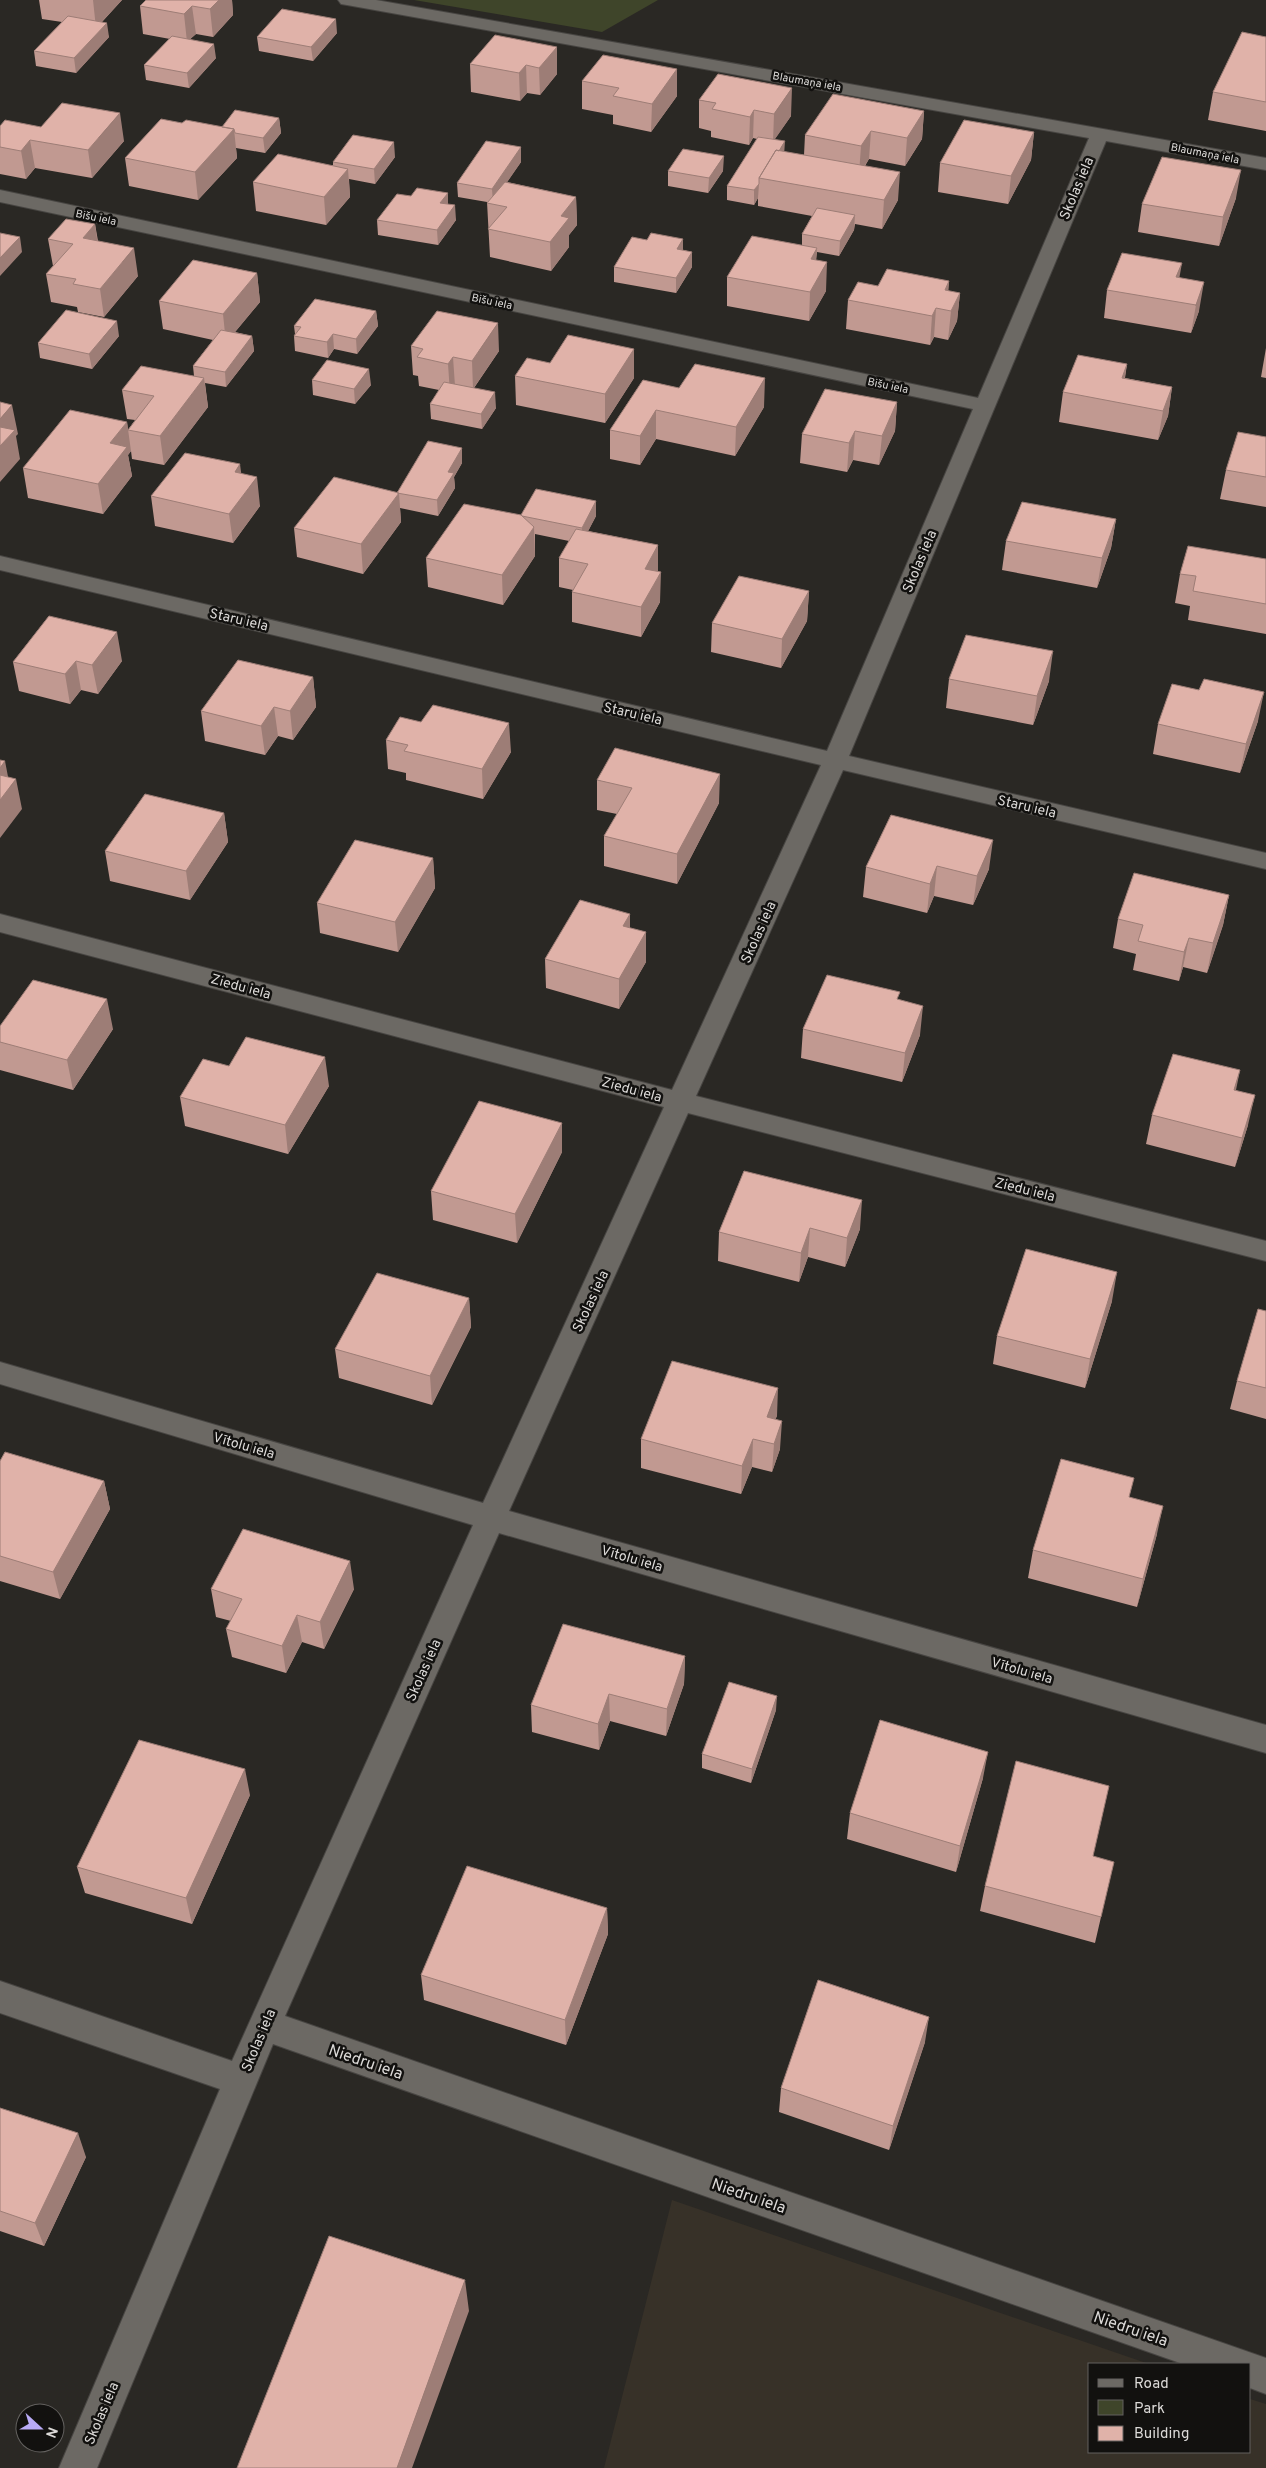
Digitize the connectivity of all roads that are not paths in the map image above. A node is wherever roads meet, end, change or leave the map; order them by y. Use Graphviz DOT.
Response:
graph roads {
  1 [pos="347,0"];
  2 [pos="1100,133"];
  3 [pos="1266,164"];
  4 [pos="0,196"];
  5 [pos="984,405"];
  6 [pos="0,562"];
  7 [pos="834,761"];
  8 [pos="1265,858"];
  9 [pos="0,923"];
  10 [pos="681,1102"];
  11 [pos="1266,1251"];
  12 [pos="0,1372"];
  13 [pos="491,1518"];
  14 [pos="1266,1740"];
  15 [pos="0,1998"];
  16 [pos="264,2025"];
  17 [pos="241,2080"];
  18 [pos="1231,2363"];
  19 [pos="1251,2370"];
  20 [pos="1266,2376"];
  21 [pos="78,2468"];
  1 -- 2 [label="street, Blaumaņa iela"];
  2 -- 3 [label="street, Blaumaņa iela"];
  2 -- 5 [label="street, Skolas iela"];
  4 -- 5 [label="street, Bišu iela"];
  5 -- 7 [label="street, Skolas iela"];
  6 -- 7 [label="street, Staru iela"];
  7 -- 8 [label="street, Staru iela"];
  7 -- 10 [label="street, Skolas iela"];
  9 -- 10 [label="street, Ziedu iela"];
  10 -- 11 [label="street, Ziedu iela"];
  10 -- 13 [label="street, Skolas iela"];
  12 -- 13 [label="street, Vītolu iela"];
  13 -- 14 [label="street, Vītolu iela"];
  13 -- 16 [label="street, Skolas iela"];
  15 -- 17 [label="street"];
  16 -- 17 [label="street, Skolas iela"];
  16 -- 18 [label="street, Niedru iela"];
  17 -- 21 [label="street, Skolas iela"];
  19 -- 20 [label="street"];
}
